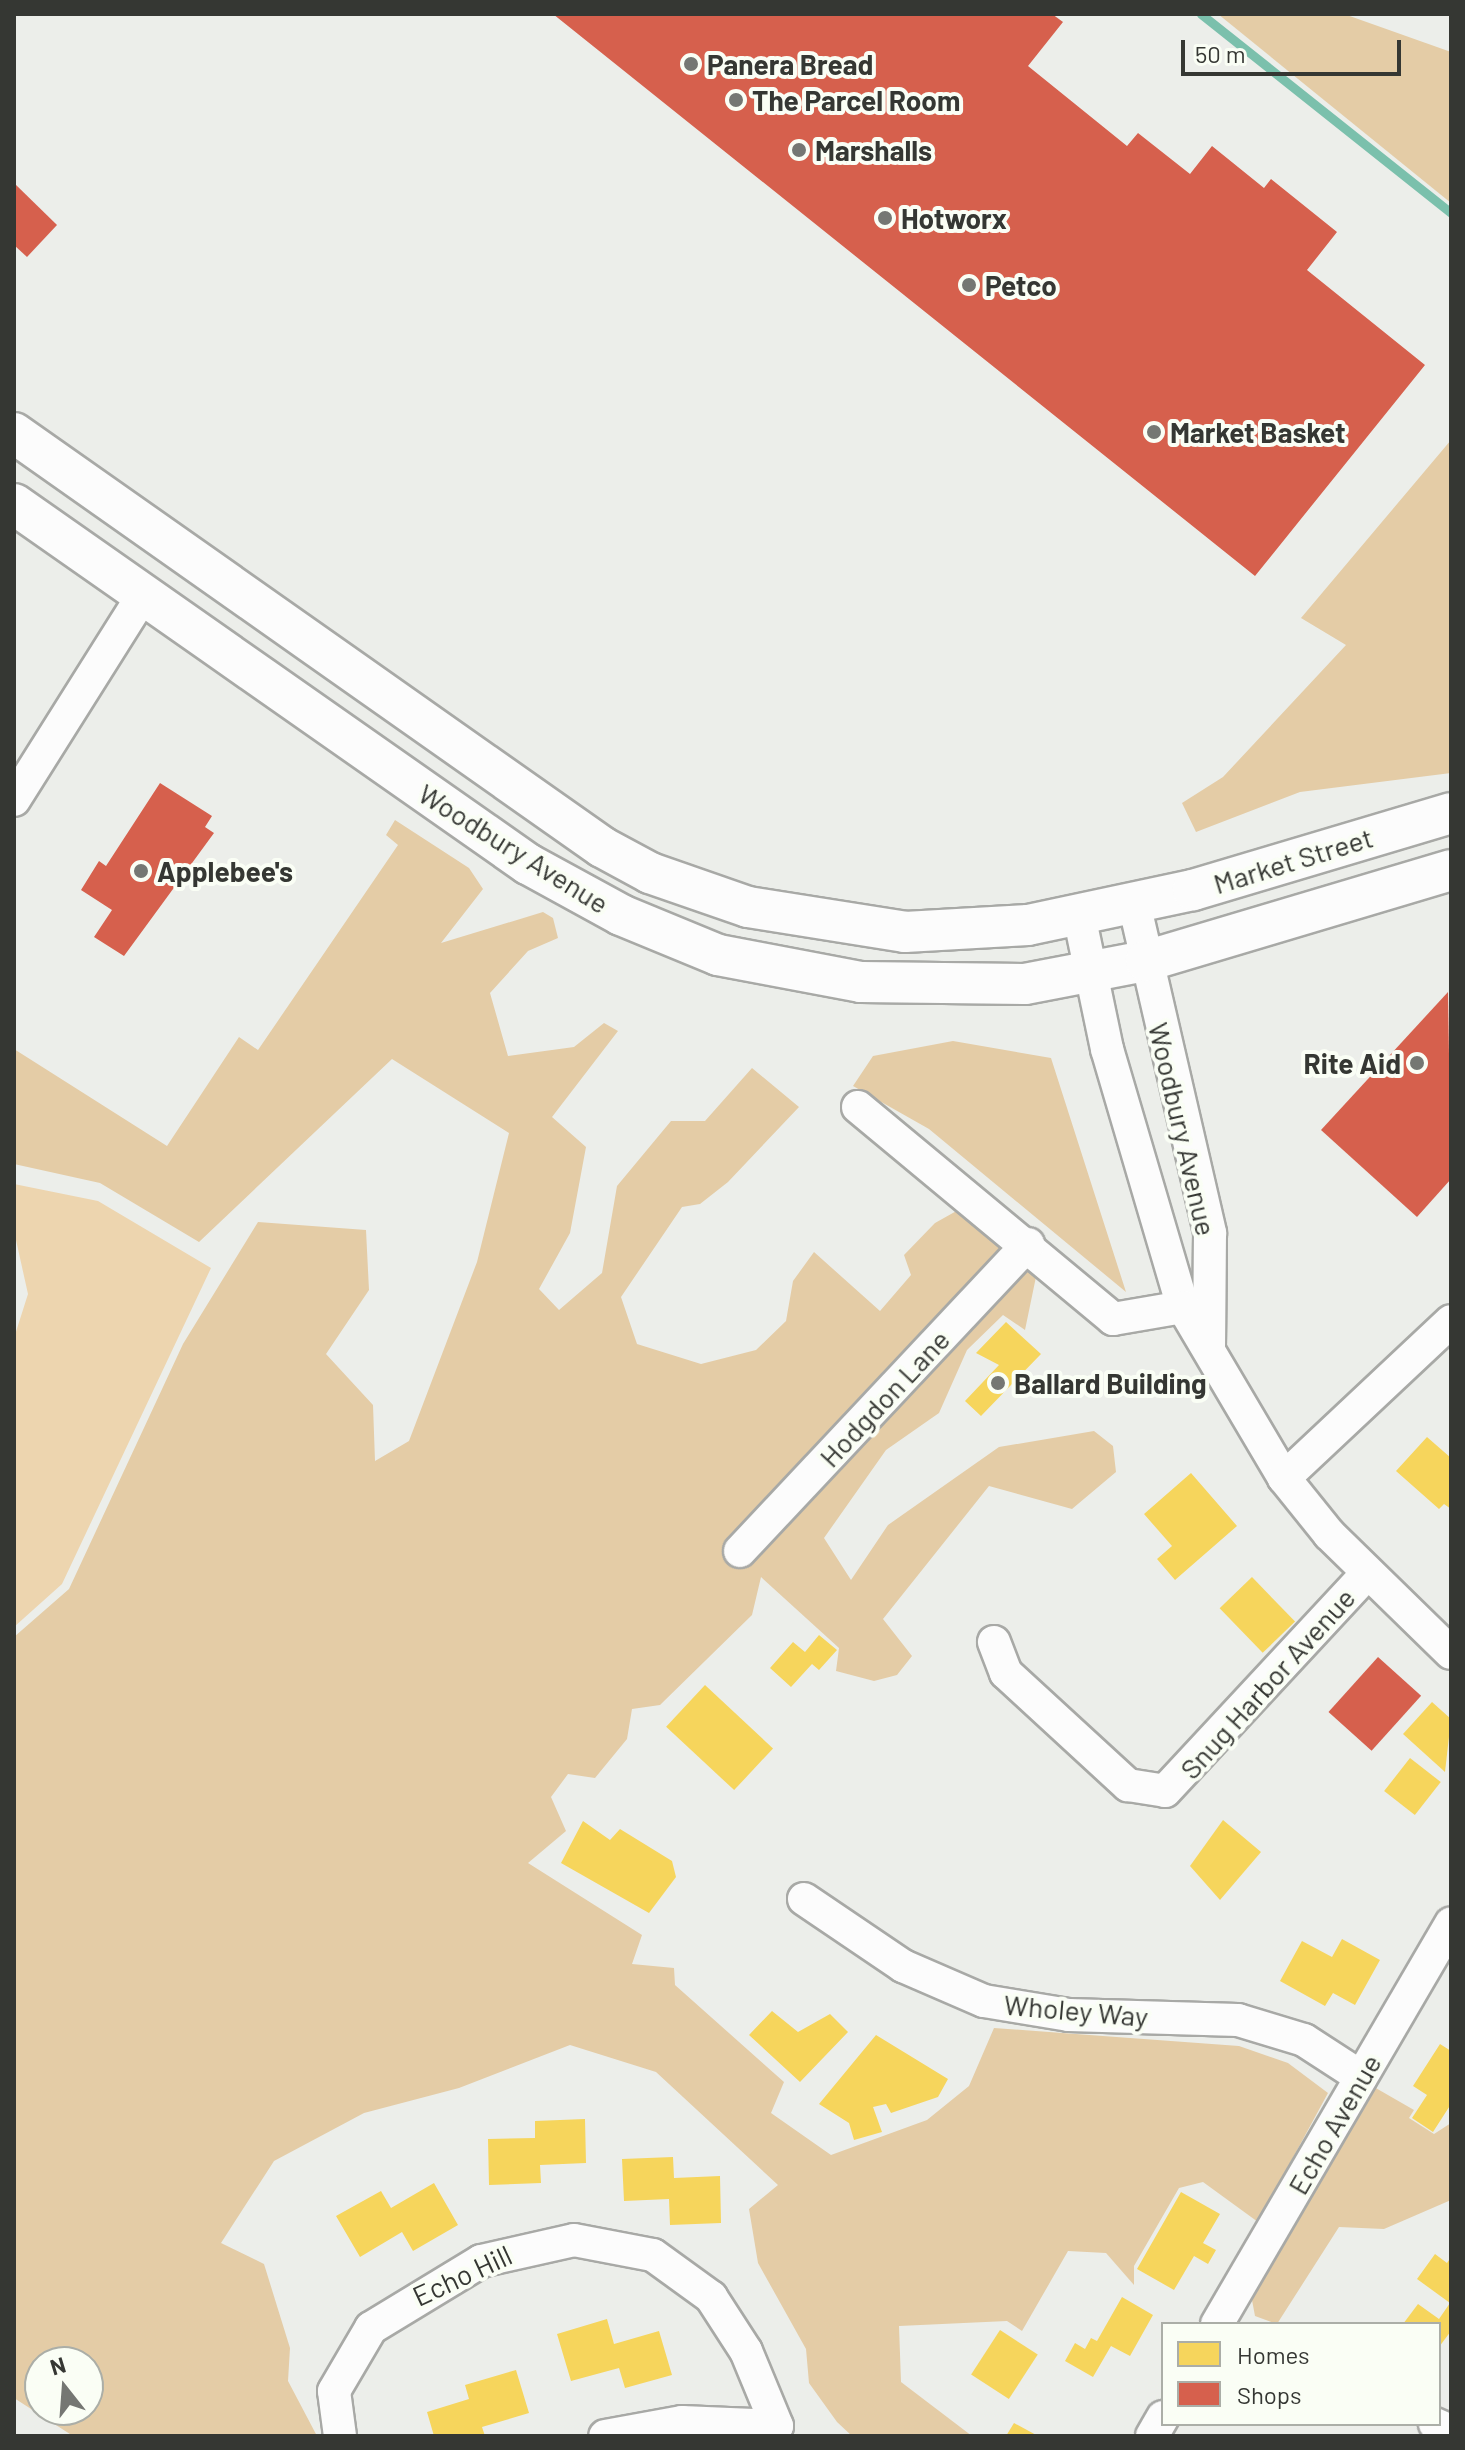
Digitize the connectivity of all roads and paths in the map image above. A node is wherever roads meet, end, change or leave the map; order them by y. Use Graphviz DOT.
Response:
graph roads {
  1 [pos="14,433"];
  2 [pos="14,504"];
  3 [pos="156,604"];
  4 [pos="14,800"];
  5 [pos="1451,813"];
  6 [pos="1451,870"];
  7 [pos="1134,903"];
  8 [pos="1079,915"];
  9 [pos="1146,961"];
  10 [pos="1091,973"];
  11 [pos="858,1107"];
  12 [pos="1028,1244"];
  13 [pos="1183,1307"];
  14 [pos="1451,1321"];
  15 [pos="1209,1346"];
  16 [pos="1284,1478"];
  17 [pos="740,1551"];
  18 [pos="1367,1574"];
  19 [pos="994,1642"];
  20 [pos="1451,1653"];
  21 [pos="804,1899"];
  22 [pos="1451,1923"];
  23 [pos="1361,2077"];
  24 [pos="1218,2322"];
  25 [pos="784,2431"];
  26 [pos="340,2436"];
  27 [pos="605,2436"];
  1 -- 8 [label="main road, Woodbury Avenue"];
  2 -- 3 [label="main road, Woodbury Avenue"];
  3 -- 4 [label="street"];
  3 -- 10 [label="main road, Woodbury Avenue"];
  5 -- 7 [label="main road, Market Street"];
  6 -- 9 [label="main road, Market Street"];
  7 -- 8 [label="main road, Woodbury Avenue"];
  7 -- 9 [label="street, Woodbury Avenue"];
  8 -- 10 [label="street, Woodbury Avenue"];
  9 -- 10 [label="main road, Woodbury Avenue"];
  9 -- 15 [label="street, Woodbury Avenue"];
  10 -- 13 [label="street, Woodbury Avenue"];
  11 -- 12 [label="street"];
  12 -- 13 [label="street"];
  12 -- 17 [label="street, Hodgdon Lane"];
  13 -- 15 [label="street, Woodbury Avenue"];
  14 -- 16 [label="street"];
  15 -- 16 [label="street, Woodbury Avenue"];
  16 -- 18 [label="street, Woodbury Avenue"];
  18 -- 19 [label="street, Snug Harbor Avenue"];
  18 -- 20 [label="street, Woodbury Avenue"];
  21 -- 23 [label="street, Wholey Way"];
  22 -- 23 [label="street, Echo Avenue"];
  23 -- 24 [label="street, Echo Avenue"];
  25 -- 26 [label="street, Echo Hill"];
  25 -- 27 [label="street, Echo Hill"];
}
